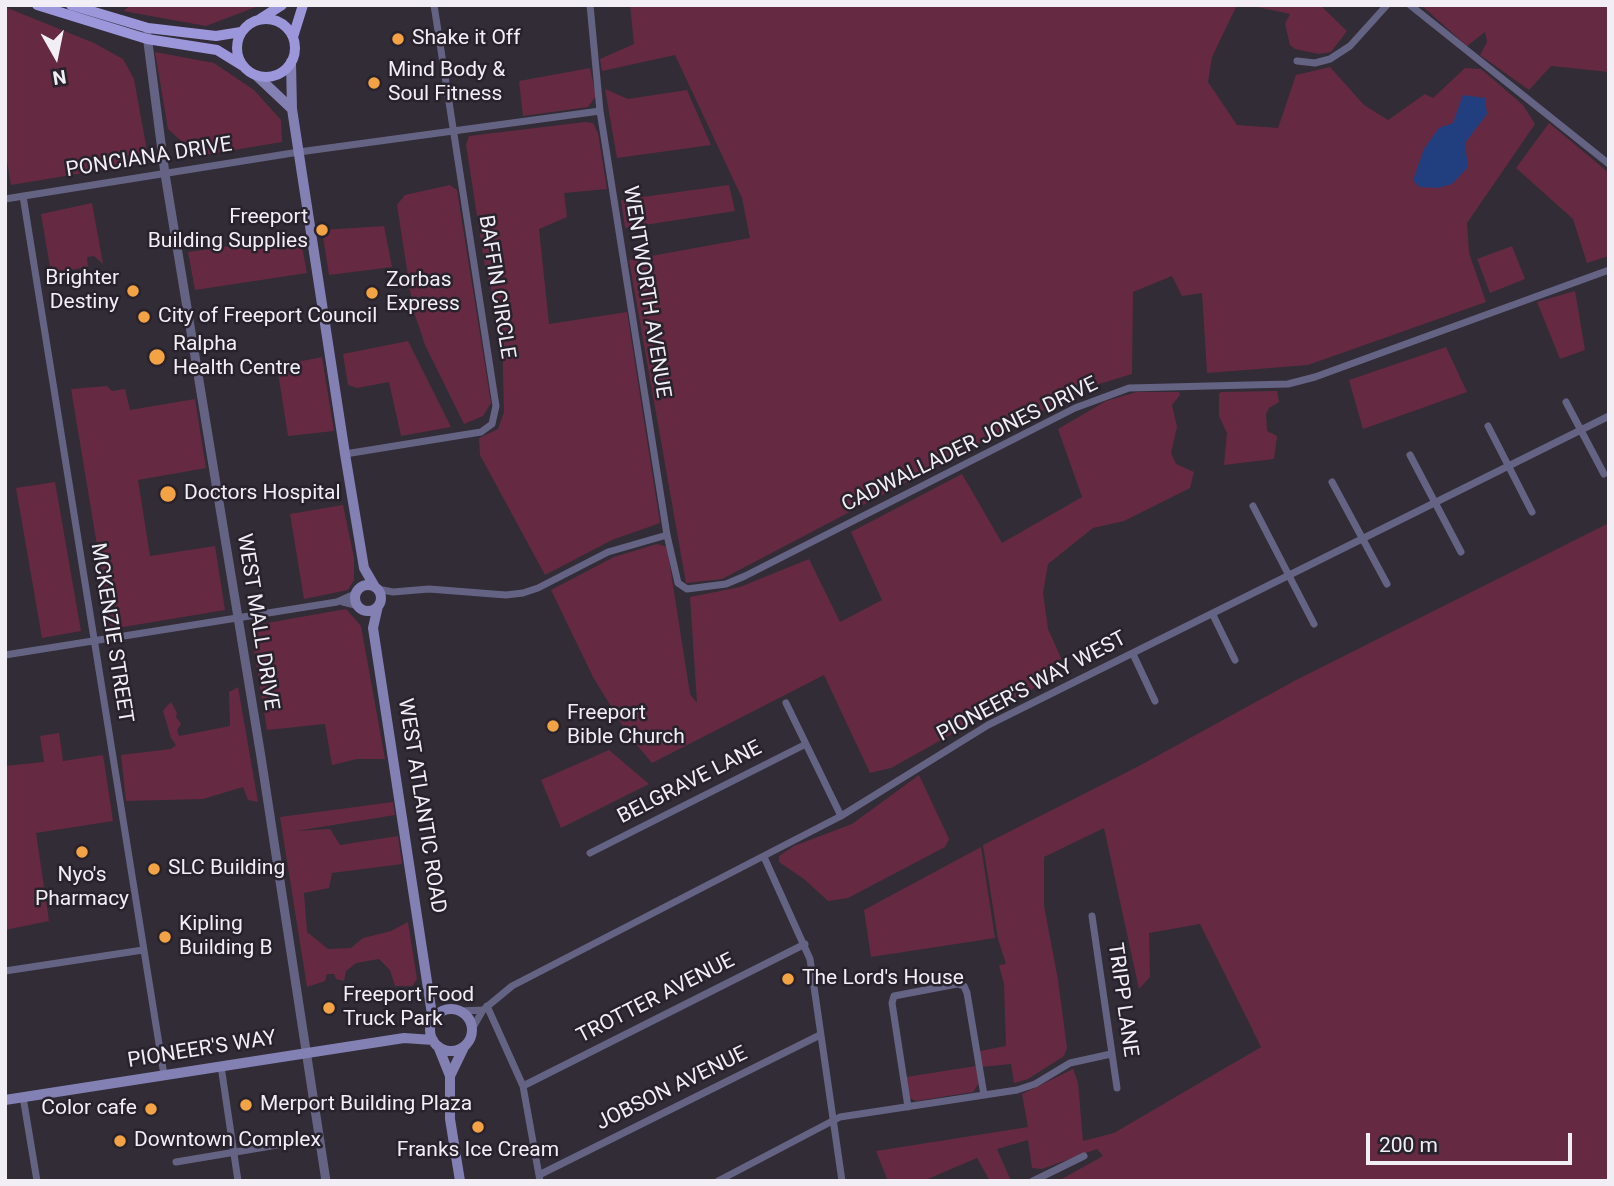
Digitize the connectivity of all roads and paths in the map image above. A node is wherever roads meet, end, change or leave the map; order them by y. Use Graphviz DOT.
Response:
graph roads {
  1 [pos="71,5"];
  2 [pos="282,5"];
  3 [pos="303,5"];
  4 [pos="434,5"];
  5 [pos="590,5"];
  6 [pos="1387,5"];
  7 [pos="1410,5"];
  8 [pos="42,6"];
  9 [pos="260,19"];
  10 [pos="241,32"];
  11 [pos="148,34"];
  12 [pos="293,37"];
  13 [pos="1297,61"];
  14 [pos="291,62"];
  15 [pos="243,66"];
  16 [pos="257,76"];
  17 [pos="292,110"];
  18 [pos="600,111"];
  19 [pos="454,133"];
  20 [pos="299,152"];
  21 [pos="1609,164"];
  22 [pos="165,174"];
  23 [pos="23,196"];
  24 [pos="5,199"];
  25 [pos="1609,270"];
  26 [pos="1566,402"];
  27 [pos="1609,416"];
  28 [pos="1488,426"];
  29 [pos="1581,429"];
  30 [pos="345,454"];
  31 [pos="1410,455"];
  32 [pos="1508,467"];
  33 [pos="1604,474"];
  34 [pos="1332,482"];
  35 [pos="1435,505"];
  36 [pos="1253,506"];
  37 [pos="1532,512"];
  38 [pos="667,534"];
  39 [pos="1362,539"];
  40 [pos="1461,552"];
  41 [pos="364,568"];
  42 [pos="1290,577"];
  43 [pos="678,583"];
  44 [pos="1387,584"];
  45 [pos="376,588"];
  46 [pos="357,591"];
  47 [pos="398,592"];
  48 [pos="337,602"];
  49 [pos="379,604"];
  50 [pos="360,607"];
  51 [pos="1213,615"];
  52 [pos="237,618"];
  53 [pos="1314,624"];
  54 [pos="373,628"];
  55 [pos="95,641"];
  56 [pos="5,654"];
  57 [pos="1133,654"];
  58 [pos="1235,660"];
  59 [pos="1155,701"];
  60 [pos="786,704"];
  61 [pos="806,744"];
  62 [pos="841,816"];
  63 [pos="590,853"];
  64 [pos="764,857"];
  65 [pos="1092,916"];
  66 [pos="805,944"];
  67 [pos="143,950"];
  68 [pos="5,971"];
  69 [pos="430,989"];
  70 [pos="485,1008"];
  71 [pos="456,1010"];
  72 [pos="432,1023"];
  73 [pos="472,1029"];
  74 [pos="820,1035"];
  75 [pos="404,1038"];
  76 [pos="436,1043"];
  77 [pos="464,1047"];
  78 [pos="308,1052"];
  79 [pos="1111,1054"];
  80 [pos="220,1066"];
  81 [pos="164,1075"];
  82 [pos="450,1076"];
  83 [pos="523,1086"];
  84 [pos="1117,1088"];
  85 [pos="984,1095"];
  86 [pos="23,1097"];
  87 [pos="5,1100"];
  88 [pos="908,1107"];
  89 [pos="833,1122"];
  90 [pos="319,1138"];
  91 [pos="233,1152"];
  92 [pos="1084,1156"];
  93 [pos="176,1162"];
  94 [pos="539,1178"];
  95 [pos="37,1181"];
  96 [pos="238,1181"];
  97 [pos="326,1181"];
  98 [pos="460,1181"];
  99 [pos="718,1181"];
  100 [pos="842,1181"];
  101 [pos="1033,1181"];
  1 -- 11 [label="main road"];
  2 -- 9 [label="main road"];
  3 -- 12 [label="main road"];
  4 -- 19 [label="street, BAFFIN CIRCLE"];
  5 -- 18 [label="street, WENTWORTH AVENUE"];
  6 -- 13 [label="street"];
  7 -- 21 [label="street"];
  8 -- 11 [label="main road"];
  9 -- 10 [label="main road"];
  9 -- 12 [label="main road"];
  10 -- 11 [label="main road"];
  10 -- 15 [label="main road"];
  11 -- 15 [label="main road"];
  11 -- 22 [label="street, WEST MALL DRIVE"];
  12 -- 14 [label="main road"];
  14 -- 16 [label="main road"];
  14 -- 17 [label="main road, WEST ATLANTIC ROAD"];
  15 -- 16 [label="main road"];
  16 -- 17 [label="main road"];
  17 -- 20 [label="main road, WEST ATLANTIC ROAD"];
  18 -- 19 [label="street, PONCIANA DRIVE"];
  18 -- 38 [label="street, WENTWORTH AVENUE"];
  19 -- 20 [label="street, PONCIANA DRIVE"];
  19 -- 30 [label="street, BAFFIN CIRCLE"];
  20 -- 22 [label="street, PONCIANA DRIVE"];
  20 -- 30 [label="main road, WEST ATLANTIC ROAD"];
  22 -- 23 [label="street, PONCIANA DRIVE"];
  22 -- 52 [label="street, WEST MALL DRIVE"];
  23 -- 24 [label="street, PONCIANA DRIVE"];
  23 -- 55 [label="street, MCKENZIE STREET"];
  25 -- 43 [label="street, CADWALLADER JONES DRIVE"];
  26 -- 29 [label="street"];
  27 -- 29 [label="street, PIONEER'S WAY WEST"];
  28 -- 32 [label="street"];
  29 -- 32 [label="street, PIONEER'S WAY WEST"];
  29 -- 33 [label="street"];
  30 -- 41 [label="main road, WEST ATLANTIC ROAD"];
  31 -- 35 [label="street"];
  32 -- 35 [label="street, PIONEER'S WAY WEST"];
  32 -- 37 [label="street"];
  34 -- 39 [label="street"];
  35 -- 39 [label="street, PIONEER'S WAY WEST"];
  35 -- 40 [label="street"];
  36 -- 42 [label="street"];
  38 -- 43 [label="street, WENTWORTH AVENUE"];
  38 -- 47 [label="street"];
  39 -- 42 [label="street, PIONEER'S WAY WEST"];
  39 -- 44 [label="street"];
  41 -- 45 [label="main road, WEST ATLANTIC ROAD"];
  41 -- 46 [label="main road, WEST ATLANTIC ROAD"];
  42 -- 51 [label="street, PIONEER'S WAY WEST"];
  42 -- 53 [label="street"];
  45 -- 46 [label="main road"];
  45 -- 47 [label="street"];
  45 -- 49 [label="main road, WEST ATLANTIC ROAD"];
  46 -- 48 [label="street"];
  46 -- 50 [label="main road, WEST ATLANTIC ROAD"];
  47 -- 49 [label="street"];
  48 -- 50 [label="street"];
  48 -- 52 [label="street"];
  49 -- 50 [label="main road"];
  49 -- 54 [label="main road, WEST ATLANTIC ROAD"];
  50 -- 54 [label="main road, WEST ATLANTIC ROAD"];
  51 -- 57 [label="street, PIONEER'S WAY WEST"];
  51 -- 58 [label="street"];
  52 -- 55 [label="street"];
  52 -- 78 [label="street, WEST MALL DRIVE"];
  54 -- 69 [label="main road, WEST ATLANTIC ROAD"];
  55 -- 56 [label="street"];
  55 -- 67 [label="street, MCKENZIE STREET"];
  57 -- 59 [label="street"];
  57 -- 62 [label="street, PIONEER'S WAY WEST"];
  60 -- 61 [label="street"];
  61 -- 62 [label="street"];
  61 -- 63 [label="street, BELGRAVE LANE"];
  62 -- 64 [label="street, PIONEER'S WAY WEST"];
  64 -- 66 [label="street"];
  64 -- 70 [label="street, PIONEER'S WAY WEST"];
  65 -- 79 [label="street, TRIPP LANE"];
  66 -- 74 [label="street"];
  66 -- 83 [label="street, TROTTER AVENUE"];
  67 -- 68 [label="street"];
  67 -- 81 [label="street, MCKENZIE STREET"];
  69 -- 71 [label="main road"];
  69 -- 72 [label="main road, WEST ATLANTIC ROAD"];
  70 -- 71 [label="street"];
  70 -- 73 [label="street, PIONEER'S WAY WEST"];
  70 -- 83 [label="street"];
  71 -- 72 [label="main road"];
  71 -- 73 [label="main road"];
  72 -- 75 [label="main road, PIONEER'S WAY"];
  72 -- 76 [label="main road"];
  73 -- 77 [label="main road"];
  74 -- 89 [label="street"];
  74 -- 94 [label="street, JOBSON AVENUE"];
  75 -- 76 [label="main road, PIONEER'S WAY"];
  75 -- 78 [label="main road, PIONEER'S WAY"];
  76 -- 77 [label="main road"];
  76 -- 82 [label="main road"];
  77 -- 82 [label="main road"];
  78 -- 80 [label="main road, PIONEER'S WAY"];
  78 -- 90 [label="street, WEST MALL DRIVE"];
  79 -- 84 [label="street, TRIPP LANE"];
  79 -- 85 [label="street"];
  80 -- 81 [label="main road, PIONEER'S WAY"];
  80 -- 91 [label="street"];
  81 -- 86 [label="main road, PIONEER'S WAY"];
  82 -- 98 [label="main road"];
  83 -- 94 [label="street"];
  85 -- 88 [label="street"];
  85 -- 88 [label="street"];
  86 -- 87 [label="main road, PIONEER'S WAY"];
  86 -- 95 [label="street"];
  88 -- 89 [label="street"];
  89 -- 99 [label="street"];
  89 -- 100 [label="street"];
  90 -- 91 [label="street"];
  90 -- 97 [label="street, WEST MALL DRIVE"];
  91 -- 93 [label="street"];
  91 -- 96 [label="street"];
  92 -- 101 [label="street"];
}
